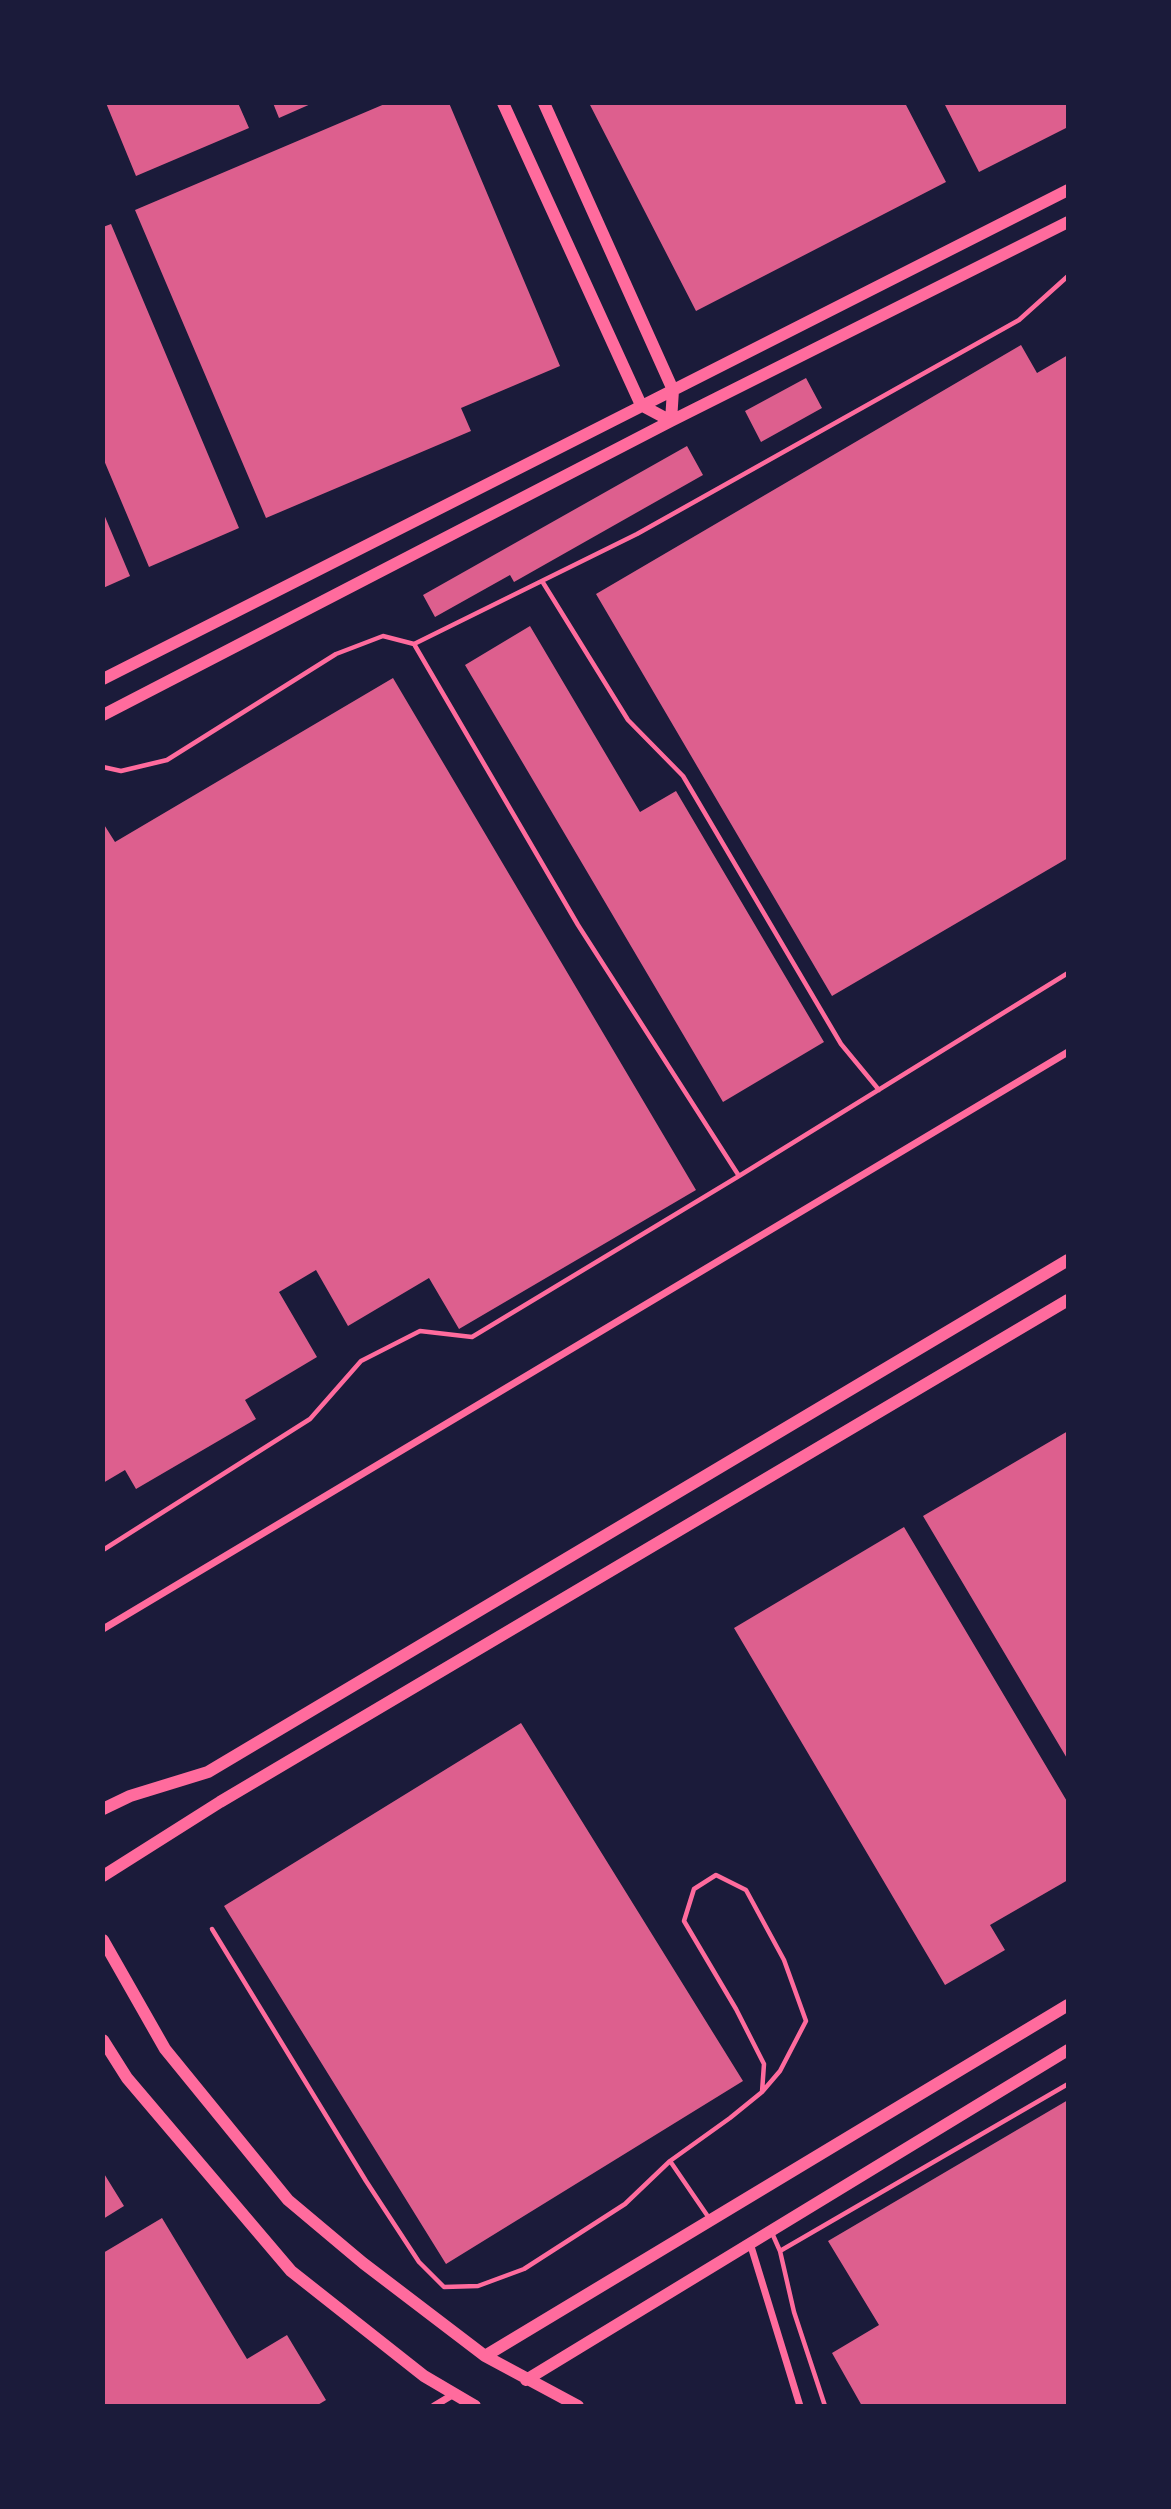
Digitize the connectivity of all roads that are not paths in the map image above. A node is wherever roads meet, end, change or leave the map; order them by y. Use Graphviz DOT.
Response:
graph roads {
  1 [pos="503,103"];
  2 [pos="544,103"];
  3 [pos="1068,190"];
  4 [pos="1068,222"];
  5 [pos="1068,276"];
  6 [pos="673,390"];
  7 [pos="640,405"];
  8 [pos="671,421"];
  9 [pos="542,581"];
  10 [pos="414,644"];
  11 [pos="103,679"];
  12 [pos="103,715"];
  13 [pos="103,766"];
  14 [pos="1068,974"];
  15 [pos="1068,1052"];
  16 [pos="879,1090"];
  17 [pos="739,1176"];
  18 [pos="1068,1260"];
  19 [pos="1068,1300"];
  20 [pos="103,1550"];
  21 [pos="103,1629"];
  22 [pos="103,1809"];
  23 [pos="103,1877"];
  24 [pos="212,1929"];
  25 [pos="103,1940"];
  26 [pos="1068,2005"];
  27 [pos="103,2040"];
  28 [pos="1068,2050"];
  29 [pos="1068,2084"];
  30 [pos="762,2092"];
  31 [pos="670,2161"];
  32 [pos="710,2220"];
  33 [pos="771,2230"];
  34 [pos="750,2243"];
  35 [pos="780,2251"];
  36 [pos="485,2356"];
  37 [pos="526,2380"];
  38 [pos="454,2394"];
  39 [pos="434,2406"];
  40 [pos="475,2406"];
  41 [pos="578,2406"];
  42 [pos="800,2406"];
  43 [pos="825,2406"];
  1 -- 7 [label="street"];
  2 -- 6 [label="street"];
  3 -- 6 [label="street"];
  4 -- 8 [label="street"];
  5 -- 9 [label="lane"];
  6 -- 7 [label="street"];
  6 -- 8 [label="street"];
  7 -- 8 [label="street"];
  7 -- 11 [label="street"];
  8 -- 12 [label="street"];
  9 -- 10 [label="lane"];
  9 -- 16 [label="lane"];
  10 -- 13 [label="lane"];
  10 -- 17 [label="lane"];
  14 -- 16 [label="lane"];
  15 -- 21 [label="street"];
  16 -- 17 [label="lane"];
  17 -- 20 [label="lane"];
  18 -- 22 [label="street"];
  19 -- 23 [label="street"];
  24 -- 31 [label="lane"];
  25 -- 36 [label="street"];
  26 -- 32 [label="street"];
  27 -- 38 [label="street"];
  28 -- 33 [label="street"];
  29 -- 35 [label="lane"];
  30 -- 30 [label="lane"];
  30 -- 31 [label="lane"];
  31 -- 32 [label="lane"];
  32 -- 36 [label="street"];
  33 -- 34 [label="street"];
  33 -- 35 [label="lane"];
  34 -- 37 [label="street"];
  34 -- 42 [label="street"];
  35 -- 43 [label="lane"];
  36 -- 37 [label="street"];
  37 -- 41 [label="street"];
  38 -- 39 [label="street"];
  38 -- 40 [label="street"];
}
